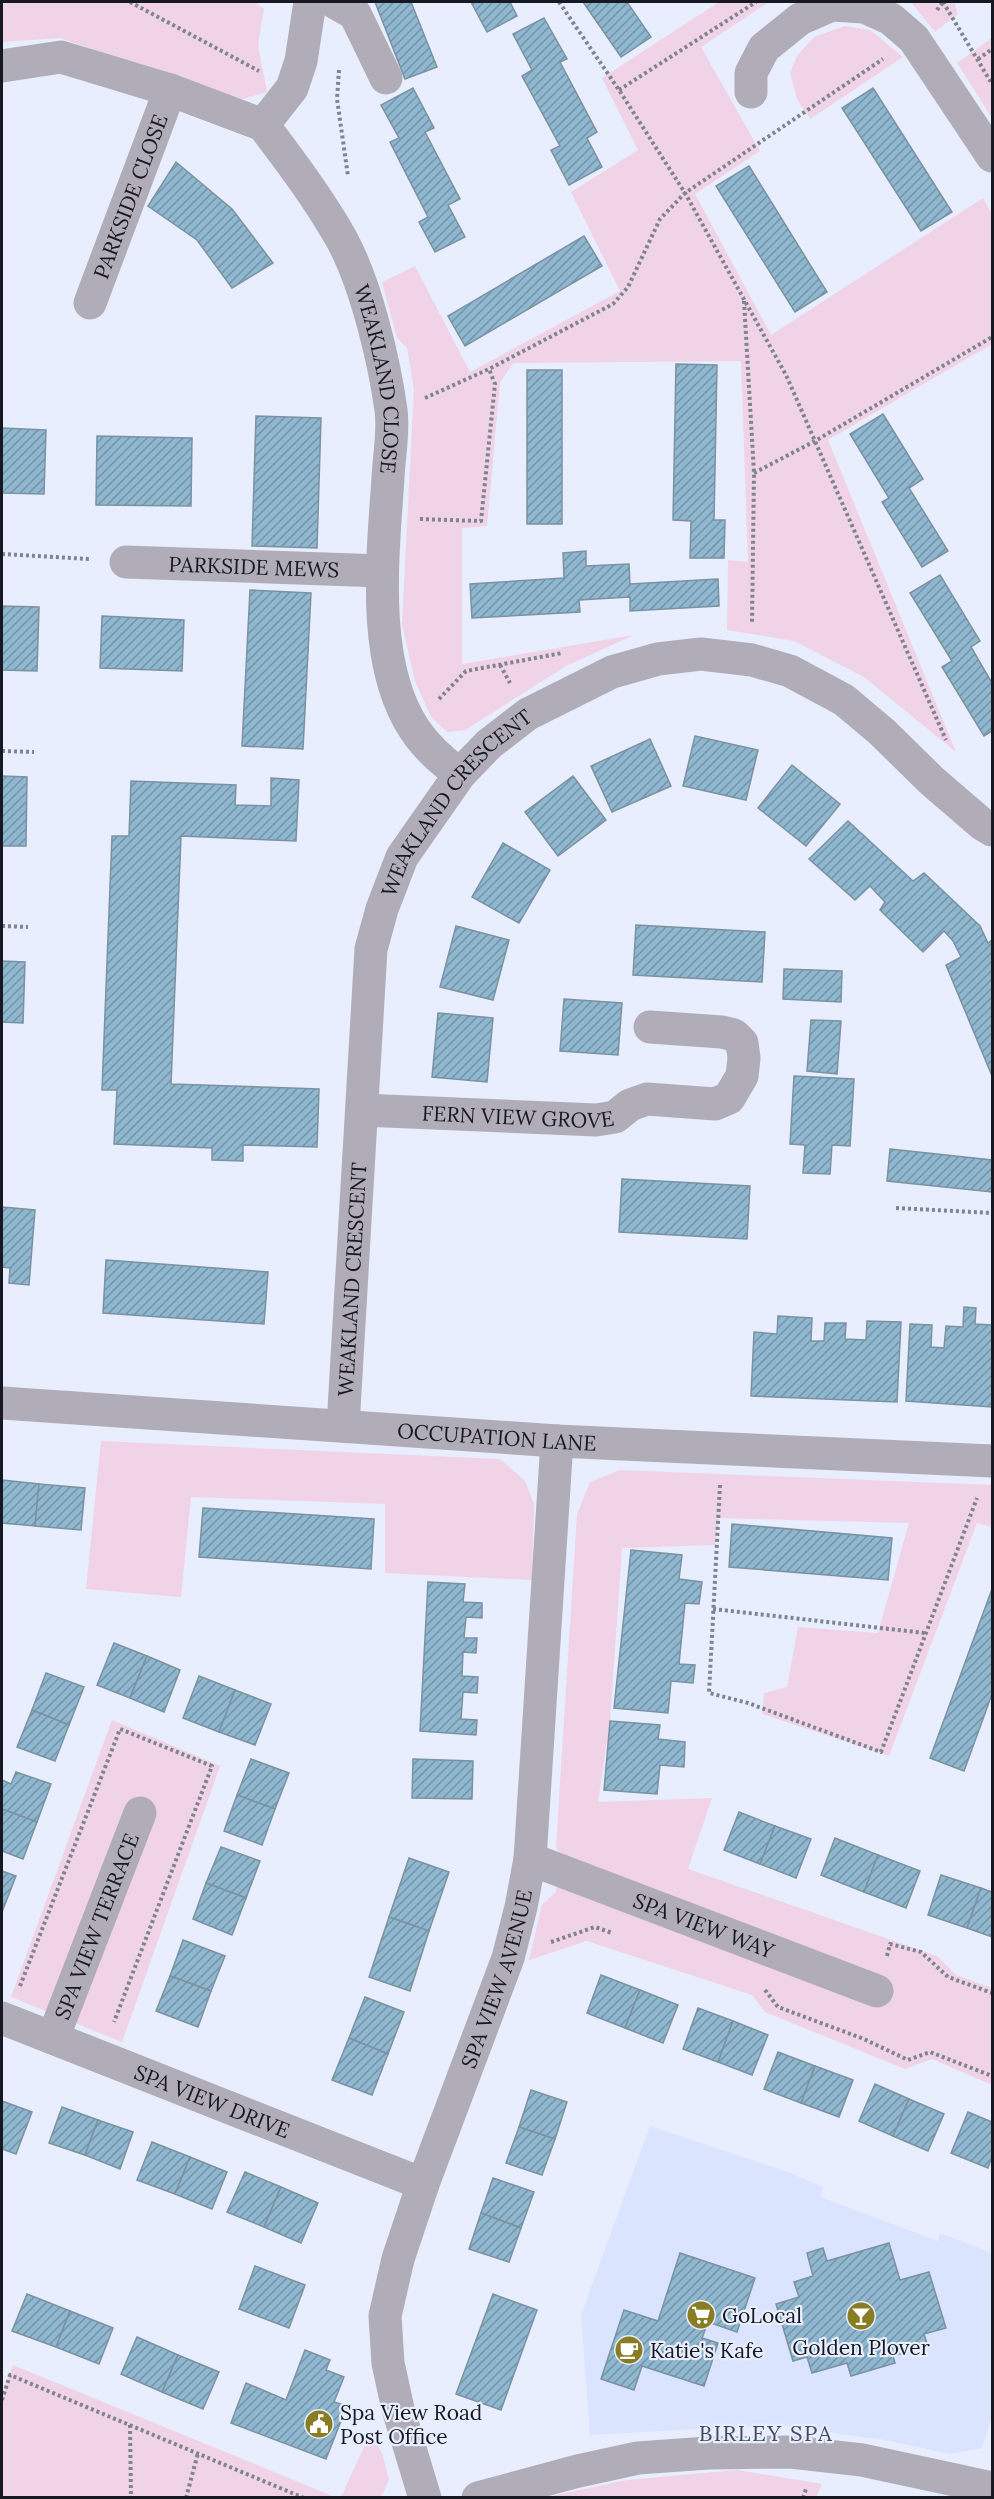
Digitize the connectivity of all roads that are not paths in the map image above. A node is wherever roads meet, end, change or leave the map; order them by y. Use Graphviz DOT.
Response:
graph roads {
  1 [pos="310,2"];
  2 [pos="334,2"];
  3 [pos="2,66"];
  4 [pos="386,78"];
  5 [pos="170,90"];
  6 [pos="751,92"];
  7 [pos="262,125"];
  8 [pos="993,156"];
  9 [pos="90,303"];
  10 [pos="126,562"];
  11 [pos="382,571"];
  12 [pos="460,774"];
  13 [pos="993,831"];
  14 [pos="650,1027"];
  15 [pos="362,1110"];
  16 [pos="2,1403"];
  17 [pos="343,1426"];
  18 [pos="557,1441"];
  19 [pos="992,1461"];
  20 [pos="140,1813"];
  21 [pos="530,1859"];
  22 [pos="877,1991"];
  23 [pos="2,2018"];
  24 [pos="53,2038"];
  25 [pos="423,2184"];
  26 [pos="993,2488"];
  27 [pos="425,2498"];
  28 [pos="478,2498"];
  1 -- 7 [label="street"];
  2 -- 4 [label="street"];
  3 -- 5 [label="street, PARKSIDE CLOSE"];
  5 -- 7 [label="street, PARKSIDE CLOSE"];
  5 -- 9 [label="street, PARKSIDE CLOSE"];
  6 -- 8 [label="street"];
  7 -- 11 [label="street, WEAKLAND CLOSE"];
  10 -- 11 [label="street, PARKSIDE MEWS"];
  11 -- 12 [label="street, WEAKLAND CLOSE"];
  12 -- 13 [label="street, WEAKLAND CRESCENT"];
  12 -- 15 [label="street, WEAKLAND CRESCENT"];
  14 -- 15 [label="street, FERN VIEW GROVE"];
  15 -- 17 [label="street, WEAKLAND CRESCENT"];
  16 -- 17 [label="street, OCCUPATION LANE"];
  17 -- 18 [label="street, OCCUPATION LANE"];
  18 -- 19 [label="street, OCCUPATION LANE"];
  18 -- 21 [label="street, SPA VIEW AVENUE"];
  20 -- 24 [label="street, SPA VIEW TERRACE"];
  21 -- 22 [label="street, SPA VIEW WAY"];
  21 -- 25 [label="street, SPA VIEW AVENUE"];
  23 -- 24 [label="street, SPA VIEW DRIVE"];
  24 -- 25 [label="street, SPA VIEW DRIVE"];
  25 -- 27 [label="street, SPA VIEW AVENUE"];
  26 -- 28 [label="street"];
}
